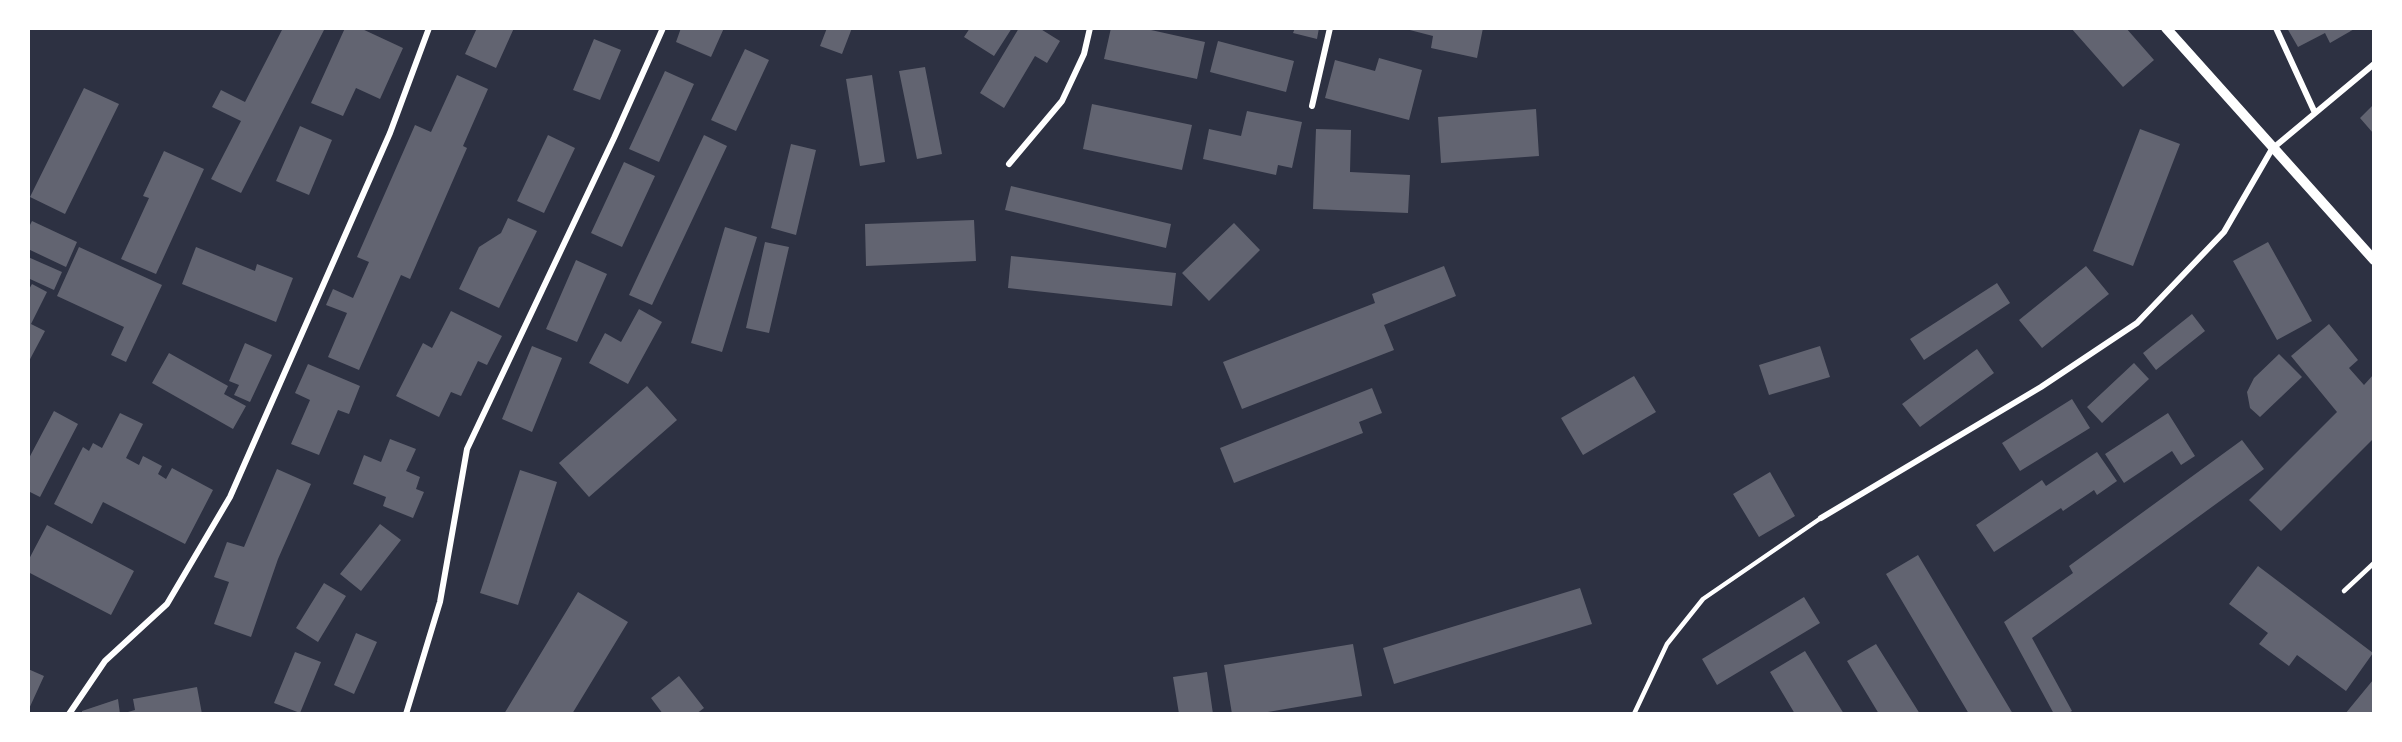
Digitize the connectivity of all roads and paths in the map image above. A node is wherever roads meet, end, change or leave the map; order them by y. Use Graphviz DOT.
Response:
graph roads {
  1 [pos="429,28"];
  2 [pos="663,28"];
  3 [pos="1090,28"];
  4 [pos="1330,28"];
  5 [pos="2166,28"];
  6 [pos="2276,28"];
  7 [pos="2373,64"];
  8 [pos="1312,106"];
  9 [pos="2315,113"];
  10 [pos="2272,149"];
  11 [pos="1009,164"];
  12 [pos="2373,260"];
  13 [pos="1821,518"];
  14 [pos="2373,563"];
  15 [pos="2344,591"];
  16 [pos="69,714"];
  17 [pos="406,714"];
  18 [pos="1634,714"];
  1 -- 16 [label="street"];
  2 -- 17 [label="street"];
  3 -- 11 [label="street"];
  4 -- 8 [label="street"];
  5 -- 10 [label="street"];
  6 -- 9 [label="street"];
  7 -- 9 [label="street"];
  9 -- 10 [label="street"];
  10 -- 12 [label="street"];
  10 -- 13 [label="street"];
  13 -- 18 [label="lane"];
  14 -- 15 [label="lane"];
}
